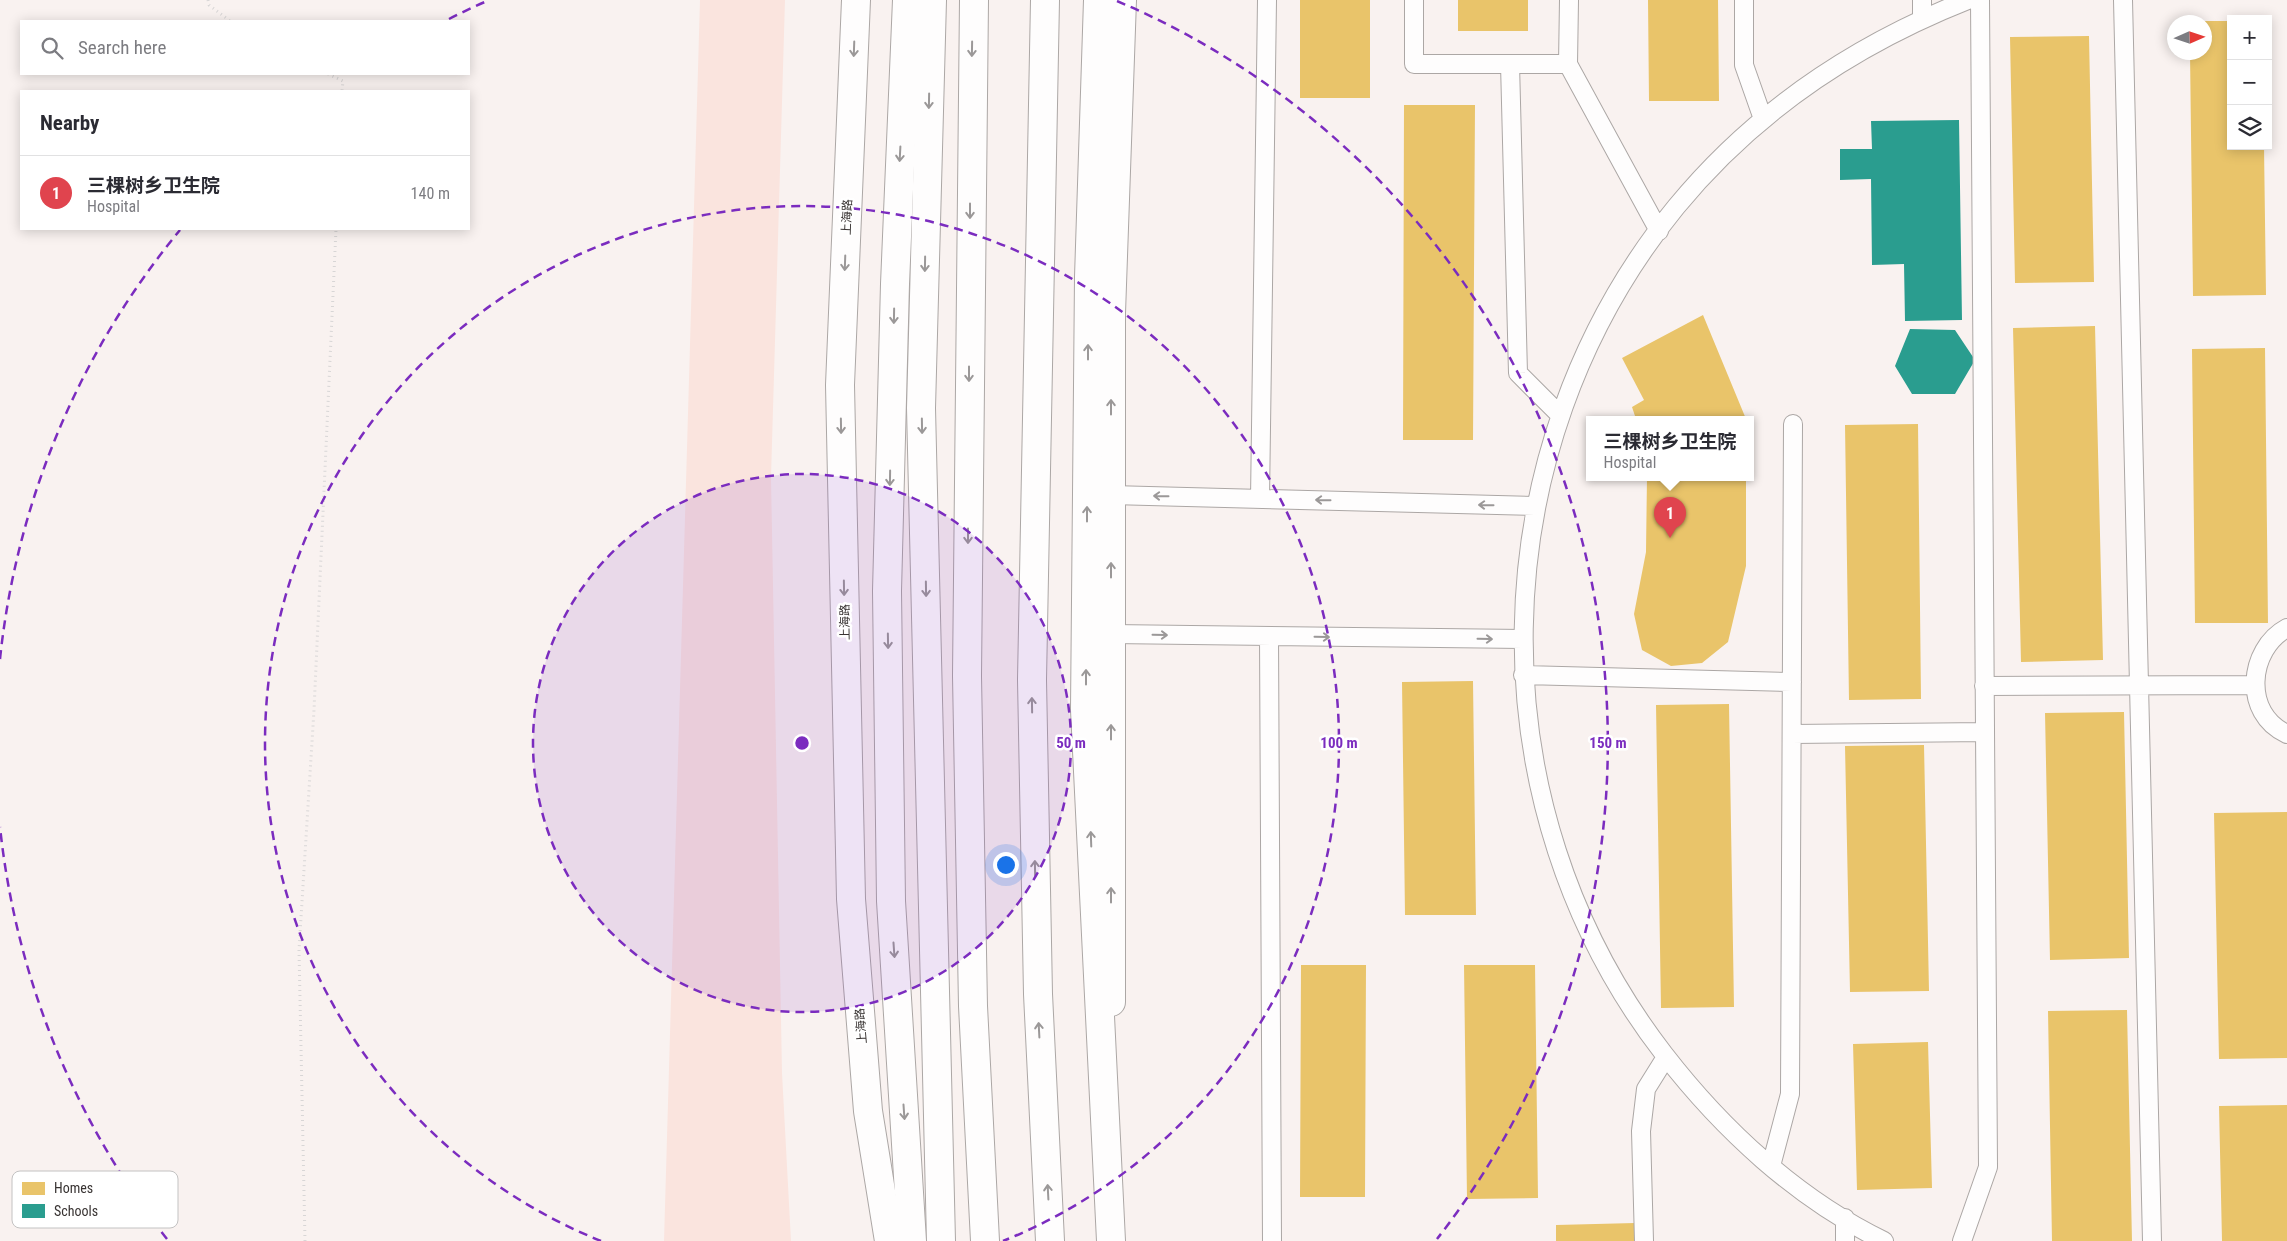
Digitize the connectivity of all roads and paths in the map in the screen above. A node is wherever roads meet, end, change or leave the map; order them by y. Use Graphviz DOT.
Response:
graph roads {
  1 [pos="208,0"];
  2 [pos="856,0"];
  3 [pos="907,0"];
  4 [pos="932,0"];
  5 [pos="974,0"];
  6 [pos="1045,0"];
  7 [pos="1098,0"];
  8 [pos="1122,0"];
  9 [pos="1266,0"];
  10 [pos="1414,0"];
  11 [pos="1569,0"];
  12 [pos="1744,0"];
  13 [pos="1922,0"];
  14 [pos="1968,0"];
  15 [pos="1980,0"];
  16 [pos="2123,0"];
  17 [pos="1922,18"];
  18 [pos="229,20"];
  19 [pos="1510,64"];
  20 [pos="1568,64"];
  21 [pos="330,75"];
  22 [pos="342,90"];
  23 [pos="1763,118"];
  24 [pos="336,230"];
  25 [pos="1659,231"];
  26 [pos="1560,415"];
  27 [pos="1793,424"];
  28 [pos="1111,495"];
  29 [pos="1260,499"];
  30 [pos="1535,506"];
  31 [pos="2287,628"];
  32 [pos="1111,634"];
  33 [pos="1269,636"];
  34 [pos="1523,639"];
  35 [pos="1523,675"];
  36 [pos="1792,682"];
  37 [pos="2255,685"];
  38 [pos="1984,686"];
  39 [pos="2139,686"];
  40 [pos="1985,732"];
  41 [pos="1792,734"];
  42 [pos="2287,734"];
  43 [pos="1666,1057"];
  44 [pos="1771,1166"];
  45 [pos="1845,1218"];
  46 [pos="306,1241"];
  47 [pos="889,1241"];
  48 [pos="912,1241"];
  49 [pos="940,1241"];
  50 [pos="984,1241"];
  51 [pos="1050,1241"];
  52 [pos="1111,1241"];
  53 [pos="1272,1241"];
  54 [pos="1644,1241"];
  55 [pos="1845,1241"];
  56 [pos="1884,1241"];
  57 [pos="1962,1241"];
  58 [pos="2152,1241"];
  1 -- 18 [label="path"];
  2 -- 47 [label="main road, 上海路, one-way"];
  3 -- 48 [label="main road, one-way"];
  4 -- 49 [label="main road, one-way"];
  5 -- 50 [label="main road, one-way"];
  51 -- 6 [label="main road, one-way"];
  52 -- 7 [label="main road, one-way"];
  28 -- 8 [label="main road, one-way"];
  9 -- 29 [label="lane"];
  10 -- 19 [label="lane"];
  11 -- 20 [label="lane"];
  12 -- 23 [label="lane"];
  13 -- 17 [label="lane"];
  14 -- 17 [label="lane"];
  15 -- 38 [label="lane"];
  16 -- 39 [label="lane"];
  17 -- 23 [label="lane"];
  19 -- 20 [label="lane"];
  19 -- 26 [label="lane"];
  20 -- 25 [label="lane"];
  21 -- 22 [label="path"];
  23 -- 25 [label="lane"];
  24 -- 46 [label="path"];
  25 -- 26 [label="lane"];
  26 -- 30 [label="lane"];
  27 -- 36 [label="lane"];
  29 -- 28 [label="lane, one-way"];
  32 -- 28 [label="main road, one-way"];
  30 -- 29 [label="lane, one-way"];
  30 -- 34 [label="lane"];
  31 -- 37 [label="lane"];
  32 -- 33 [label="lane, one-way"];
  52 -- 32 [label="main road, one-way"];
  33 -- 34 [label="lane, one-way"];
  33 -- 53 [label="lane"];
  34 -- 35 [label="lane"];
  35 -- 36 [label="lane"];
  35 -- 43 [label="lane"];
  36 -- 41 [label="lane"];
  37 -- 39 [label="lane"];
  37 -- 42 [label="lane"];
  38 -- 39 [label="lane"];
  38 -- 40 [label="lane"];
  39 -- 58 [label="lane"];
  40 -- 41 [label="lane"];
  40 -- 57 [label="lane"];
  41 -- 44 [label="lane"];
  43 -- 44 [label="lane"];
  43 -- 54 [label="lane"];
  44 -- 45 [label="lane"];
  45 -- 55 [label="lane"];
  45 -- 56 [label="lane"];
}
